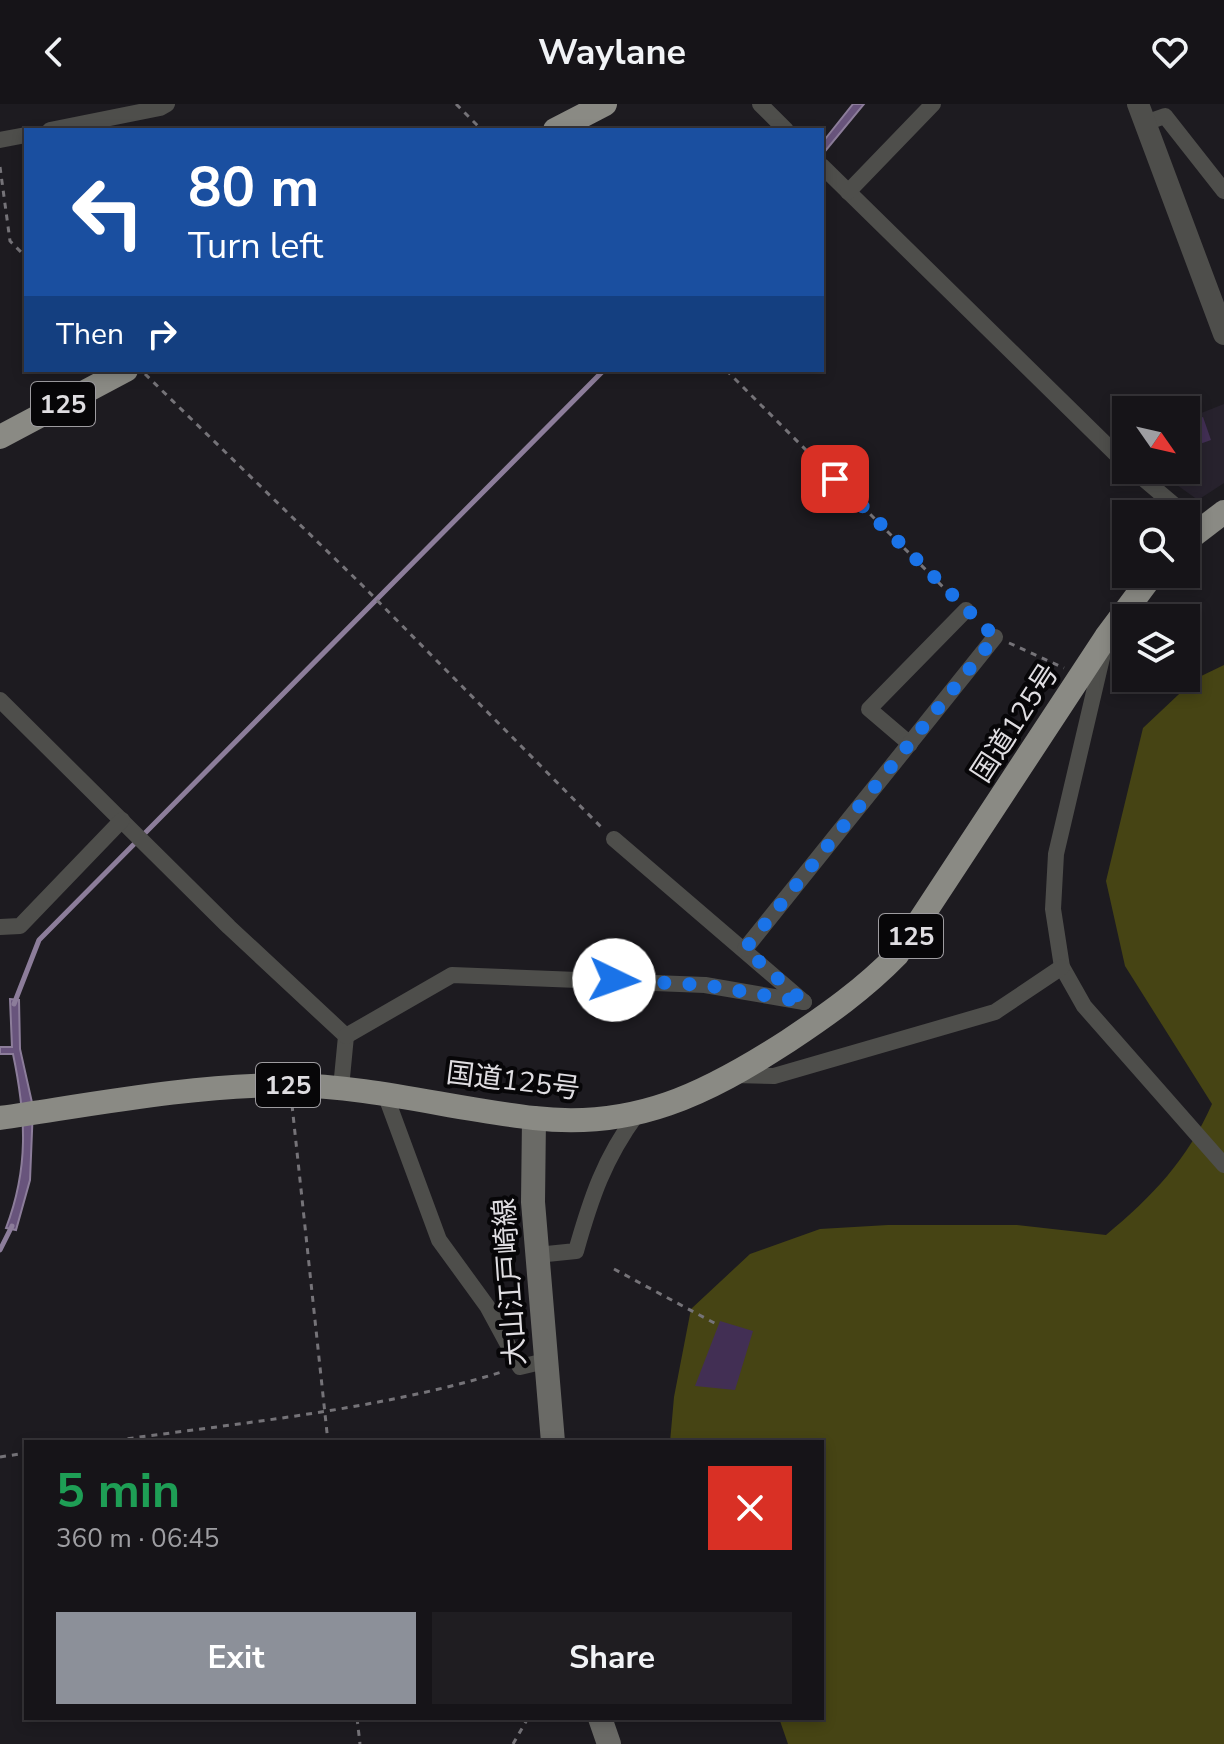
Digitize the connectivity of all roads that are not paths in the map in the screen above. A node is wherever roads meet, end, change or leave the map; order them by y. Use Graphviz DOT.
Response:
graph roads {
  1 [pos="167,104"];
  2 [pos="605,104"];
  3 [pos="760,104"];
  4 [pos="933,104"];
  5 [pos="1142,113"];
  6 [pos="59,128"];
  7 [pos="559,128"];
  8 [pos="784,128"];
  9 [pos="24,135"];
  10 [pos="0,140"];
  11 [pos="824,168"];
  12 [pos="1224,191"];
  13 [pos="848,192"];
  14 [pos="1224,334"];
  15 [pos="122,372"];
  16 [pos="0,437"];
  17 [pos="1112,450"];
  18 [pos="1148,484"];
  19 [pos="1165,500"];
  20 [pos="1224,512"];
  21 [pos="1200,520"];
  22 [pos="1143,588"];
  23 [pos="966,610"];
  24 [pos="995,637"];
  25 [pos="1106,637"];
  26 [pos="0,700"];
  27 [pos="910,744"];
  28 [pos="125,823"];
  29 [pos="614,839"];
  30 [pos="0,927"];
  31 [pos="745,949"];
  32 [pos="1062,967"];
  33 [pos="813,1010"];
  34 [pos="346,1036"];
  35 [pos="733,1075"];
  36 [pos="341,1088"];
  37 [pos="385,1094"];
  38 [pos="637,1114"];
  39 [pos="0,1118"];
  40 [pos="534,1118"];
  41 [pos="1224,1165"];
  42 [pos="537,1255"];
  43 [pos="545,1361"];
  44 [pos="553,1440"];
  45 [pos="601,1720"];
  46 [pos="609,1744"];
  1 -- 6 [label="street"];
  2 -- 7 [label="highway"];
  3 -- 8 [label="street"];
  4 -- 13 [label="street"];
  5 -- 12 [label="street"];
  5 -- 14 [label="street"];
  9 -- 10 [label="street"];
  11 -- 13 [label="street"];
  13 -- 17 [label="street"];
  15 -- 16 [label="highway, 125"];
  18 -- 19 [label="street"];
  20 -- 21 [label="highway"];
  22 -- 25 [label="highway, 国道125号 / 125"];
  23 -- 27 [label="street"];
  24 -- 27 [label="street"];
  25 -- 32 [label="street"];
  25 -- 33 [label="highway, 国道125号 / 125"];
  26 -- 28 [label="street"];
  27 -- 31 [label="street"];
  28 -- 30 [label="street"];
  28 -- 34 [label="street"];
  29 -- 31 [label="street"];
  31 -- 33 [label="street"];
  32 -- 35 [label="street"];
  32 -- 41 [label="street"];
  33 -- 34 [label="street"];
  33 -- 35 [label="highway, 国道125号 / 125"];
  34 -- 36 [label="street"];
  35 -- 38 [label="highway, 国道125号 / 125"];
  36 -- 37 [label="highway, 国道125号 / 125"];
  36 -- 39 [label="highway, 国道125号 / 125"];
  37 -- 40 [label="highway, 国道125号 / 125"];
  37 -- 43 [label="street"];
  38 -- 40 [label="highway, 国道125号 / 125"];
  38 -- 42 [label="street"];
  40 -- 42 [label="main road, 大山江戸崎線"];
  42 -- 43 [label="main road, 大山江戸崎線"];
  43 -- 44 [label="main road, 大山江戸崎線"];
  45 -- 46 [label="main road"];
}
